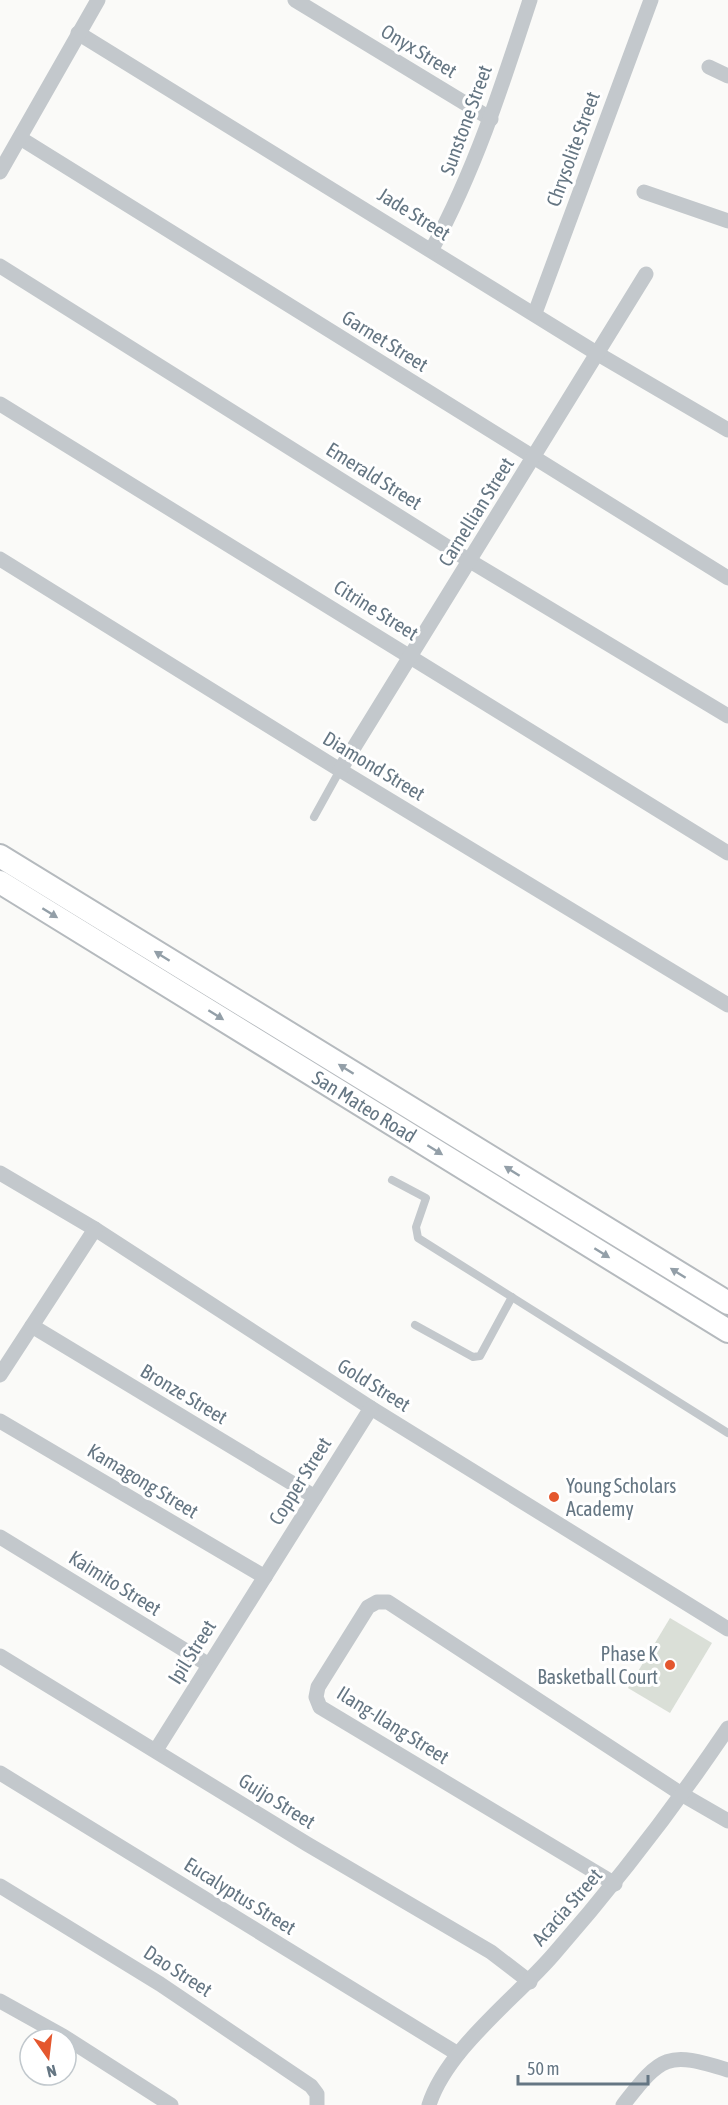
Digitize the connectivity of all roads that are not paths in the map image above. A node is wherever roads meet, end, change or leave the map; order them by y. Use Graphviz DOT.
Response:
graph roads {
  1 [pos="98,0"];
  2 [pos="295,0"];
  3 [pos="530,0"];
  4 [pos="651,0"];
  5 [pos="78,33"];
  6 [pos="709,67"];
  7 [pos="728,76"];
  8 [pos="491,119"];
  9 [pos="20,138"];
  10 [pos="0,172"];
  11 [pos="644,192"];
  12 [pos="728,221"];
  13 [pos="432,249"];
  14 [pos="0,266"];
  15 [pos="646,274"];
  16 [pos="535,313"];
  17 [pos="598,354"];
  18 [pos="0,404"];
  19 [pos="728,430"];
  20 [pos="534,459"];
  21 [pos="0,559"];
  22 [pos="470,561"];
  23 [pos="728,578"];
  24 [pos="411,657"];
  25 [pos="728,716"];
  26 [pos="340,770"];
  27 [pos="315,817"];
  28 [pos="728,853"];
  29 [pos="0,856"];
  30 [pos="0,882"];
  31 [pos="728,1005"];
  32 [pos="0,1173"];
  33 [pos="392,1180"];
  34 [pos="95,1229"];
  35 [pos="512,1297"];
  36 [pos="728,1303"];
  37 [pos="415,1325"];
  38 [pos="32,1326"];
  39 [pos="728,1331"];
  40 [pos="0,1376"];
  41 [pos="371,1408"];
  42 [pos="0,1421"];
  43 [pos="728,1433"];
  44 [pos="315,1497"];
  45 [pos="0,1537"];
  46 [pos="265,1577"];
  47 [pos="728,1629"];
  48 [pos="0,1656"];
  49 [pos="209,1665"];
  50 [pos="728,1728"];
  51 [pos="156,1750"];
  52 [pos="0,1773"];
  53 [pos="683,1795"];
  54 [pos="728,1821"];
  55 [pos="615,1884"];
  56 [pos="0,1886"];
  57 [pos="530,1982"];
  58 [pos="0,2001"];
  59 [pos="458,2054"];
  60 [pos="728,2070"];
  61 [pos="171,2105"];
  62 [pos="317,2105"];
  63 [pos="429,2105"];
  64 [pos="623,2105"];
  1 -- 5 [label="street"];
  2 -- 8 [label="street, Onyx Street"];
  3 -- 8 [label="street, Sunstone Street"];
  4 -- 16 [label="street, Chrysolite Street"];
  5 -- 9 [label="street"];
  5 -- 13 [label="street, Jade Street"];
  6 -- 7 [label="street"];
  8 -- 13 [label="street, Sunstone Street"];
  9 -- 10 [label="street"];
  9 -- 20 [label="street, Garnet Street"];
  11 -- 12 [label="street"];
  13 -- 16 [label="street, Jade Street"];
  14 -- 22 [label="street, Emerald Street"];
  15 -- 17 [label="street, Carnellian Street"];
  16 -- 17 [label="street, Jade Street"];
  17 -- 19 [label="street, Jade Street"];
  17 -- 20 [label="street, Carnellian Street"];
  18 -- 24 [label="street, Citrine Street"];
  20 -- 22 [label="street, Carnellian Street"];
  20 -- 23 [label="street, Garnet Street"];
  21 -- 26 [label="street, Diamond Street"];
  22 -- 24 [label="street, Carnellian Street"];
  22 -- 25 [label="street, Emerald Street"];
  24 -- 26 [label="street, Carnellian Street"];
  24 -- 28 [label="street, Citrine Street"];
  26 -- 27 [label="lane"];
  26 -- 31 [label="street, Diamond Street"];
  36 -- 29 [label="main road, San Mateo Road, one-way"];
  30 -- 39 [label="main road, San Mateo Road, one-way"];
  32 -- 34 [label="street, Gold Street"];
  33 -- 35 [label="lane"];
  34 -- 38 [label="street"];
  34 -- 41 [label="street, Gold Street"];
  35 -- 37 [label="lane"];
  35 -- 43 [label="lane"];
  38 -- 40 [label="street"];
  38 -- 44 [label="street, Bronze Street"];
  41 -- 44 [label="street, Copper Street"];
  41 -- 47 [label="street, Gold Street"];
  42 -- 46 [label="street, Kamagong Street"];
  44 -- 46 [label="street, Copper Street"];
  45 -- 49 [label="street, Kaimito Street"];
  46 -- 49 [label="street, Ipil Street"];
  48 -- 51 [label="street, Guijo Street"];
  49 -- 51 [label="street, Ipil Street"];
  50 -- 53 [label="street, Acacia Street"];
  51 -- 57 [label="street, Guijo Street"];
  52 -- 59 [label="street, Eucalyptus Street"];
  53 -- 54 [label="street"];
  53 -- 55 [label="street, Acacia Street"];
  53 -- 55 [label="street, Ilang-Ilang Street"];
  55 -- 57 [label="street, Acacia Street"];
  56 -- 62 [label="street, Dao Street"];
  57 -- 59 [label="street, Acacia Street"];
  58 -- 61 [label="street"];
  59 -- 63 [label="street, Acacia Street"];
  60 -- 64 [label="street"];
}
